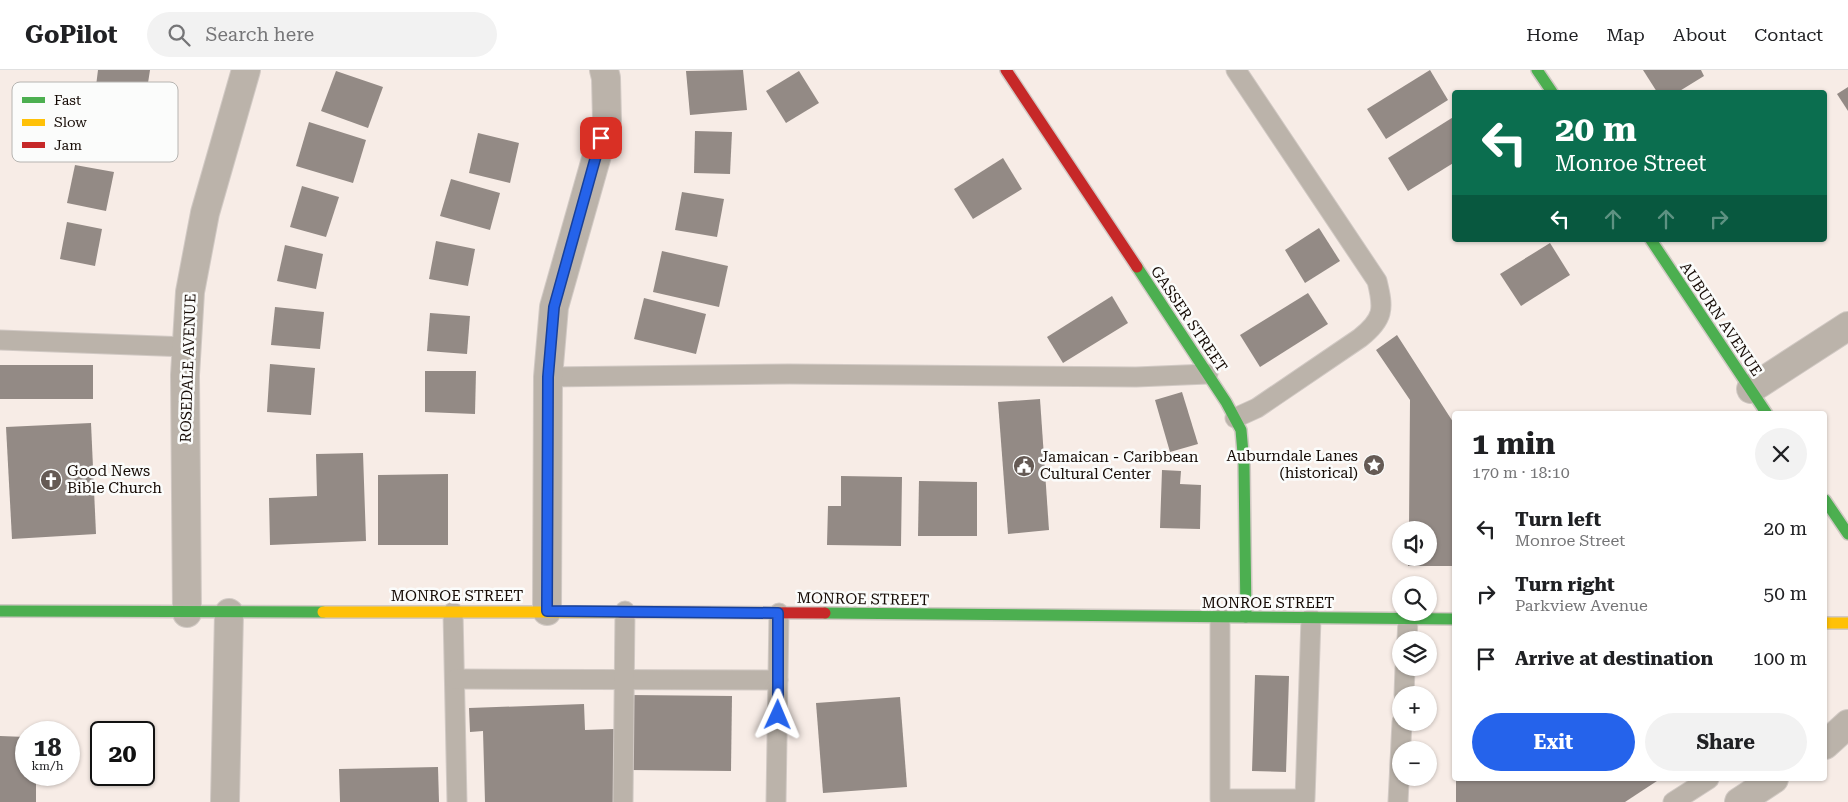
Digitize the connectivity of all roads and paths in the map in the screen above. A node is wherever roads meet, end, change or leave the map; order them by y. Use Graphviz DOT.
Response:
graph roads {
  1 [pos="246,70"];
  2 [pos="604,70"];
  3 [pos="1006,70"];
  4 [pos="1236,70"];
  5 [pos="1537,70"];
  6 [pos="1551,90"];
  7 [pos="1652,242"];
  8 [pos="1848,326"];
  9 [pos="0,340"];
  10 [pos="186,347"];
  11 [pos="1208,374"];
  12 [pos="548,377"];
  13 [pos="1751,389"];
  14 [pos="1765,411"];
  15 [pos="1235,418"];
  16 [pos="1827,503"];
  17 [pos="1848,534"];
  18 [pos="0,611"];
  19 [pos="547,611"];
  20 [pos="625,611"];
  21 [pos="453,612"];
  22 [pos="187,613"];
  23 [pos="228,613"];
  24 [pos="778,613"];
  25 [pos="1220,617"];
  26 [pos="1246,618"];
  27 [pos="1311,618"];
  28 [pos="1392,619"];
  29 [pos="1437,619"];
  30 [pos="1452,619"];
  31 [pos="1827,623"];
  32 [pos="1848,623"];
  33 [pos="455,679"];
  34 [pos="624,679"];
  35 [pos="778,680"];
  36 [pos="1402,731"];
  37 [pos="1705,781"];
  38 [pos="1771,781"];
  39 [pos="1305,800"];
  40 [pos="225,802"];
  41 [pos="457,802"];
  42 [pos="623,802"];
  43 [pos="776,802"];
  44 [pos="1398,802"];
  45 [pos="1673,802"];
  46 [pos="1739,802"];
  1 -- 10 [label="street, ROSEDALE AVENUE"];
  2 -- 12 [label="street"];
  3 -- 11 [label="main road, GASSER STREET"];
  4 -- 15 [label="lane"];
  5 -- 6 [label="main road"];
  7 -- 13 [label="main road, AUBURN AVENUE"];
  8 -- 13 [label="street"];
  9 -- 10 [label="lane"];
  10 -- 22 [label="street, ROSEDALE AVENUE"];
  11 -- 12 [label="lane"];
  11 -- 15 [label="main road, GASSER STREET"];
  12 -- 19 [label="street"];
  13 -- 14 [label="main road, AUBURN AVENUE"];
  15 -- 26 [label="main road, GASSER STREET"];
  16 -- 17 [label="main road"];
  18 -- 22 [label="main road, MONROE STREET"];
  19 -- 20 [label="main road, MONROE STREET"];
  19 -- 21 [label="main road, MONROE STREET"];
  20 -- 24 [label="main road, MONROE STREET"];
  20 -- 34 [label="lane"];
  21 -- 23 [label="main road, MONROE STREET"];
  21 -- 33 [label="lane"];
  22 -- 23 [label="main road, MONROE STREET"];
  23 -- 40 [label="street"];
  24 -- 25 [label="main road, MONROE STREET"];
  24 -- 35 [label="lane"];
  25 -- 26 [label="main road, MONROE STREET"];
  25 -- 39 [label="lane"];
  26 -- 27 [label="main road, MONROE STREET"];
  27 -- 28 [label="main road, MONROE STREET"];
  27 -- 39 [label="lane"];
  29 -- 30 [label="main road, MONROE STREET"];
  31 -- 32 [label="main road"];
  33 -- 34 [label="lane"];
  33 -- 41 [label="lane"];
  34 -- 35 [label="lane"];
  34 -- 42 [label="lane"];
  35 -- 43 [label="lane"];
  36 -- 44 [label="lane"];
  37 -- 45 [label="lane"];
  38 -- 46 [label="street"];
}
